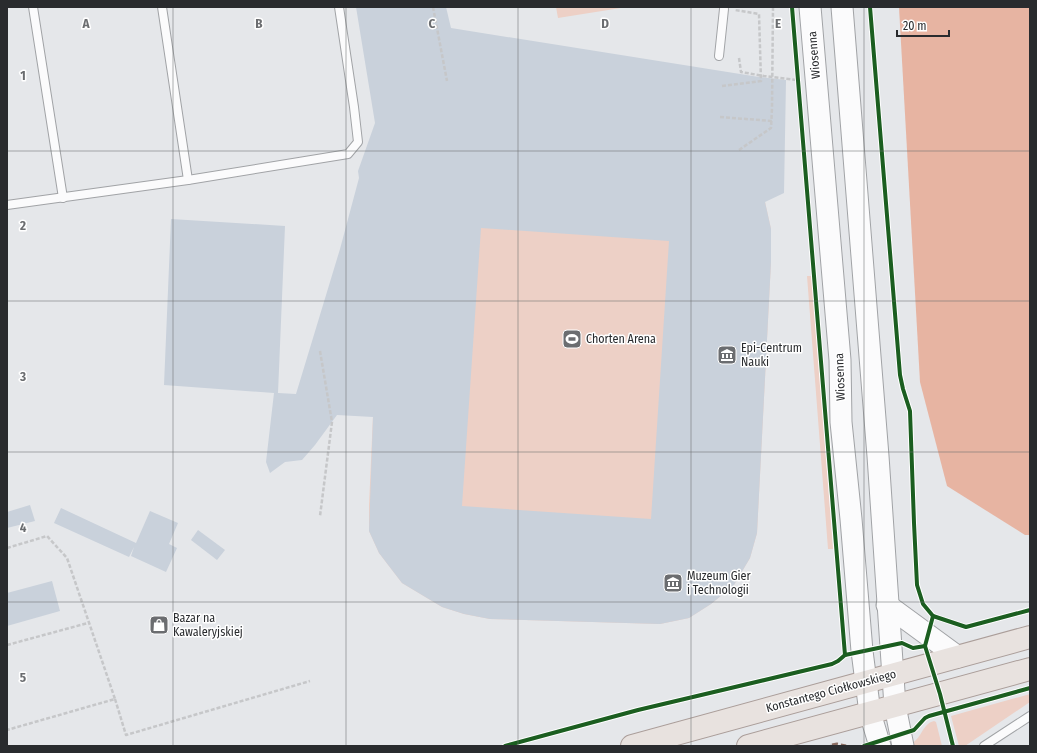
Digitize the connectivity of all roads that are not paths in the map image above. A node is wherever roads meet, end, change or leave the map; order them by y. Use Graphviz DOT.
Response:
graph roads {
  1 [pos="33,7"];
  2 [pos="162,7"];
  3 [pos="339,7"];
  4 [pos="810,7"];
  5 [pos="842,7"];
  6 [pos="724,9"];
  7 [pos="719,56"];
  8 [pos="188,180"];
  9 [pos="63,198"];
  10 [pos="7,205"];
  11 [pos="881,516"];
  12 [pos="851,519"];
  13 [pos="887,606"];
  14 [pos="1030,637"];
  15 [pos="958,657"];
  16 [pos="1030,670"];
  17 [pos="893,674"];
  18 [pos="866,681"];
  19 [pos="895,706"];
  20 [pos="870,713"];
  21 [pos="1030,716"];
  22 [pos="657,743"];
  23 [pos="632,746"];
  24 [pos="748,746"];
  25 [pos="880,746"];
  26 [pos="902,746"];
  27 [pos="984,746"];
  1 -- 9 [label="lane"];
  2 -- 8 [label="lane"];
  3 -- 8 [label="lane"];
  4 -- 12 [label="main road, Wiosenna"];
  5 -- 11 [label="main road"];
  6 -- 7 [label="lane"];
  8 -- 9 [label="lane"];
  9 -- 10 [label="lane"];
  11 -- 12 [label="main road"];
  11 -- 13 [label="main road"];
  12 -- 18 [label="main road, Wiosenna"];
  13 -- 15 [label="main road"];
  13 -- 17 [label="main road"];
  14 -- 15 [label="main road, Konstantego Ciołkowskiego"];
  15 -- 17 [label="main road, Konstantego Ciołkowskiego"];
  16 -- 19 [label="main road"];
  17 -- 18 [label="main road, Konstantego Ciołkowskiego"];
  17 -- 19 [label="main road"];
  18 -- 20 [label="main road, Wiosenna"];
  18 -- 22 [label="main road, Konstantego Ciołkowskiego"];
  19 -- 20 [label="main road"];
  19 -- 26 [label="main road"];
  20 -- 24 [label="main road"];
  20 -- 25 [label="main road, Wiosenna"];
  21 -- 27 [label="lane"];
  22 -- 23 [label="main road, Konstantego Ciołkowskiego"];
}
